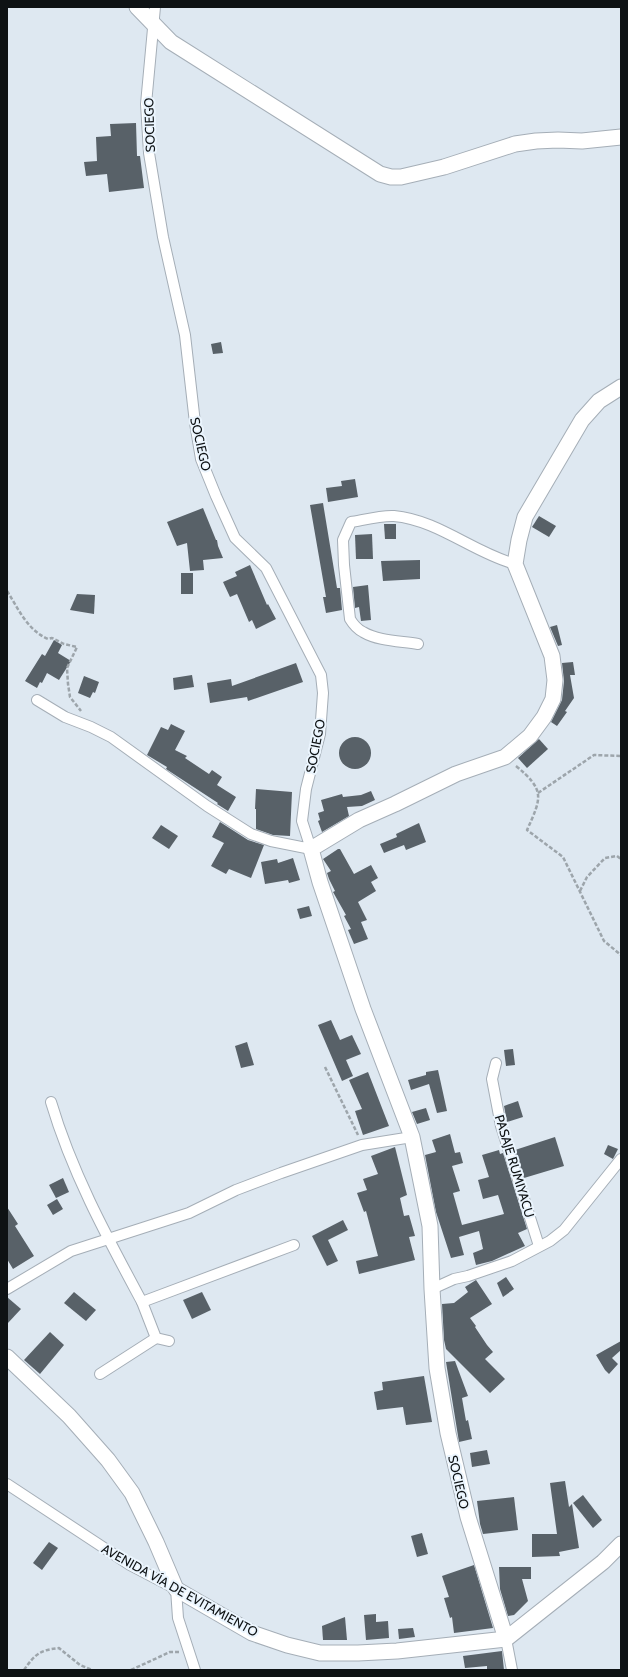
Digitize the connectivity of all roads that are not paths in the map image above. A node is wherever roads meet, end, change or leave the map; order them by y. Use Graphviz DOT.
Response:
graph roads {
  1 [pos="137,7"];
  2 [pos="155,7"];
  3 [pos="153,24"];
  4 [pos="621,137"];
  5 [pos="621,387"];
  6 [pos="515,564"];
  7 [pos="418,644"];
  8 [pos="37,700"];
  9 [pos="311,849"];
  10 [pos="496,1062"];
  11 [pos="51,1102"];
  12 [pos="412,1137"];
  13 [pos="621,1159"];
  14 [pos="108,1238"];
  15 [pos="294,1245"];
  16 [pos="540,1246"];
  17 [pos="7,1289"];
  18 [pos="432,1289"];
  19 [pos="142,1302"];
  20 [pos="156,1338"];
  21 [pos="169,1342"];
  22 [pos="7,1357"];
  23 [pos="100,1374"];
  24 [pos="7,1484"];
  25 [pos="621,1544"];
  26 [pos="176,1589"];
  27 [pos="506,1639"];
  28 [pos="195,1670"];
  29 [pos="512,1670"];
  1 -- 3 [label="main road"];
  2 -- 3 [label="street, SOCIEGO"];
  3 -- 4 [label="main road"];
  3 -- 9 [label="street, SOCIEGO"];
  5 -- 6 [label="main road"];
  6 -- 7 [label="street"];
  6 -- 9 [label="main road"];
  8 -- 9 [label="street"];
  9 -- 12 [label="main road, SOCIEGO"];
  10 -- 16 [label="street, PASAJE RUMIYACU"];
  11 -- 14 [label="street"];
  12 -- 14 [label="street"];
  12 -- 18 [label="main road, SOCIEGO"];
  13 -- 16 [label="street"];
  14 -- 17 [label="street"];
  14 -- 19 [label="street"];
  15 -- 19 [label="street"];
  16 -- 18 [label="street"];
  18 -- 27 [label="main road, SOCIEGO"];
  19 -- 20 [label="street"];
  20 -- 21 [label="street"];
  20 -- 23 [label="street"];
  22 -- 26 [label="main road"];
  24 -- 26 [label="street, AVENIDA VÍA DE EVITAMIENTO"];
  25 -- 27 [label="main road"];
  26 -- 27 [label="main road, AVENIDA VÍA DE EVITAMIENTO"];
  26 -- 28 [label="street"];
  27 -- 29 [label="street, SOCIEGO"];
}
